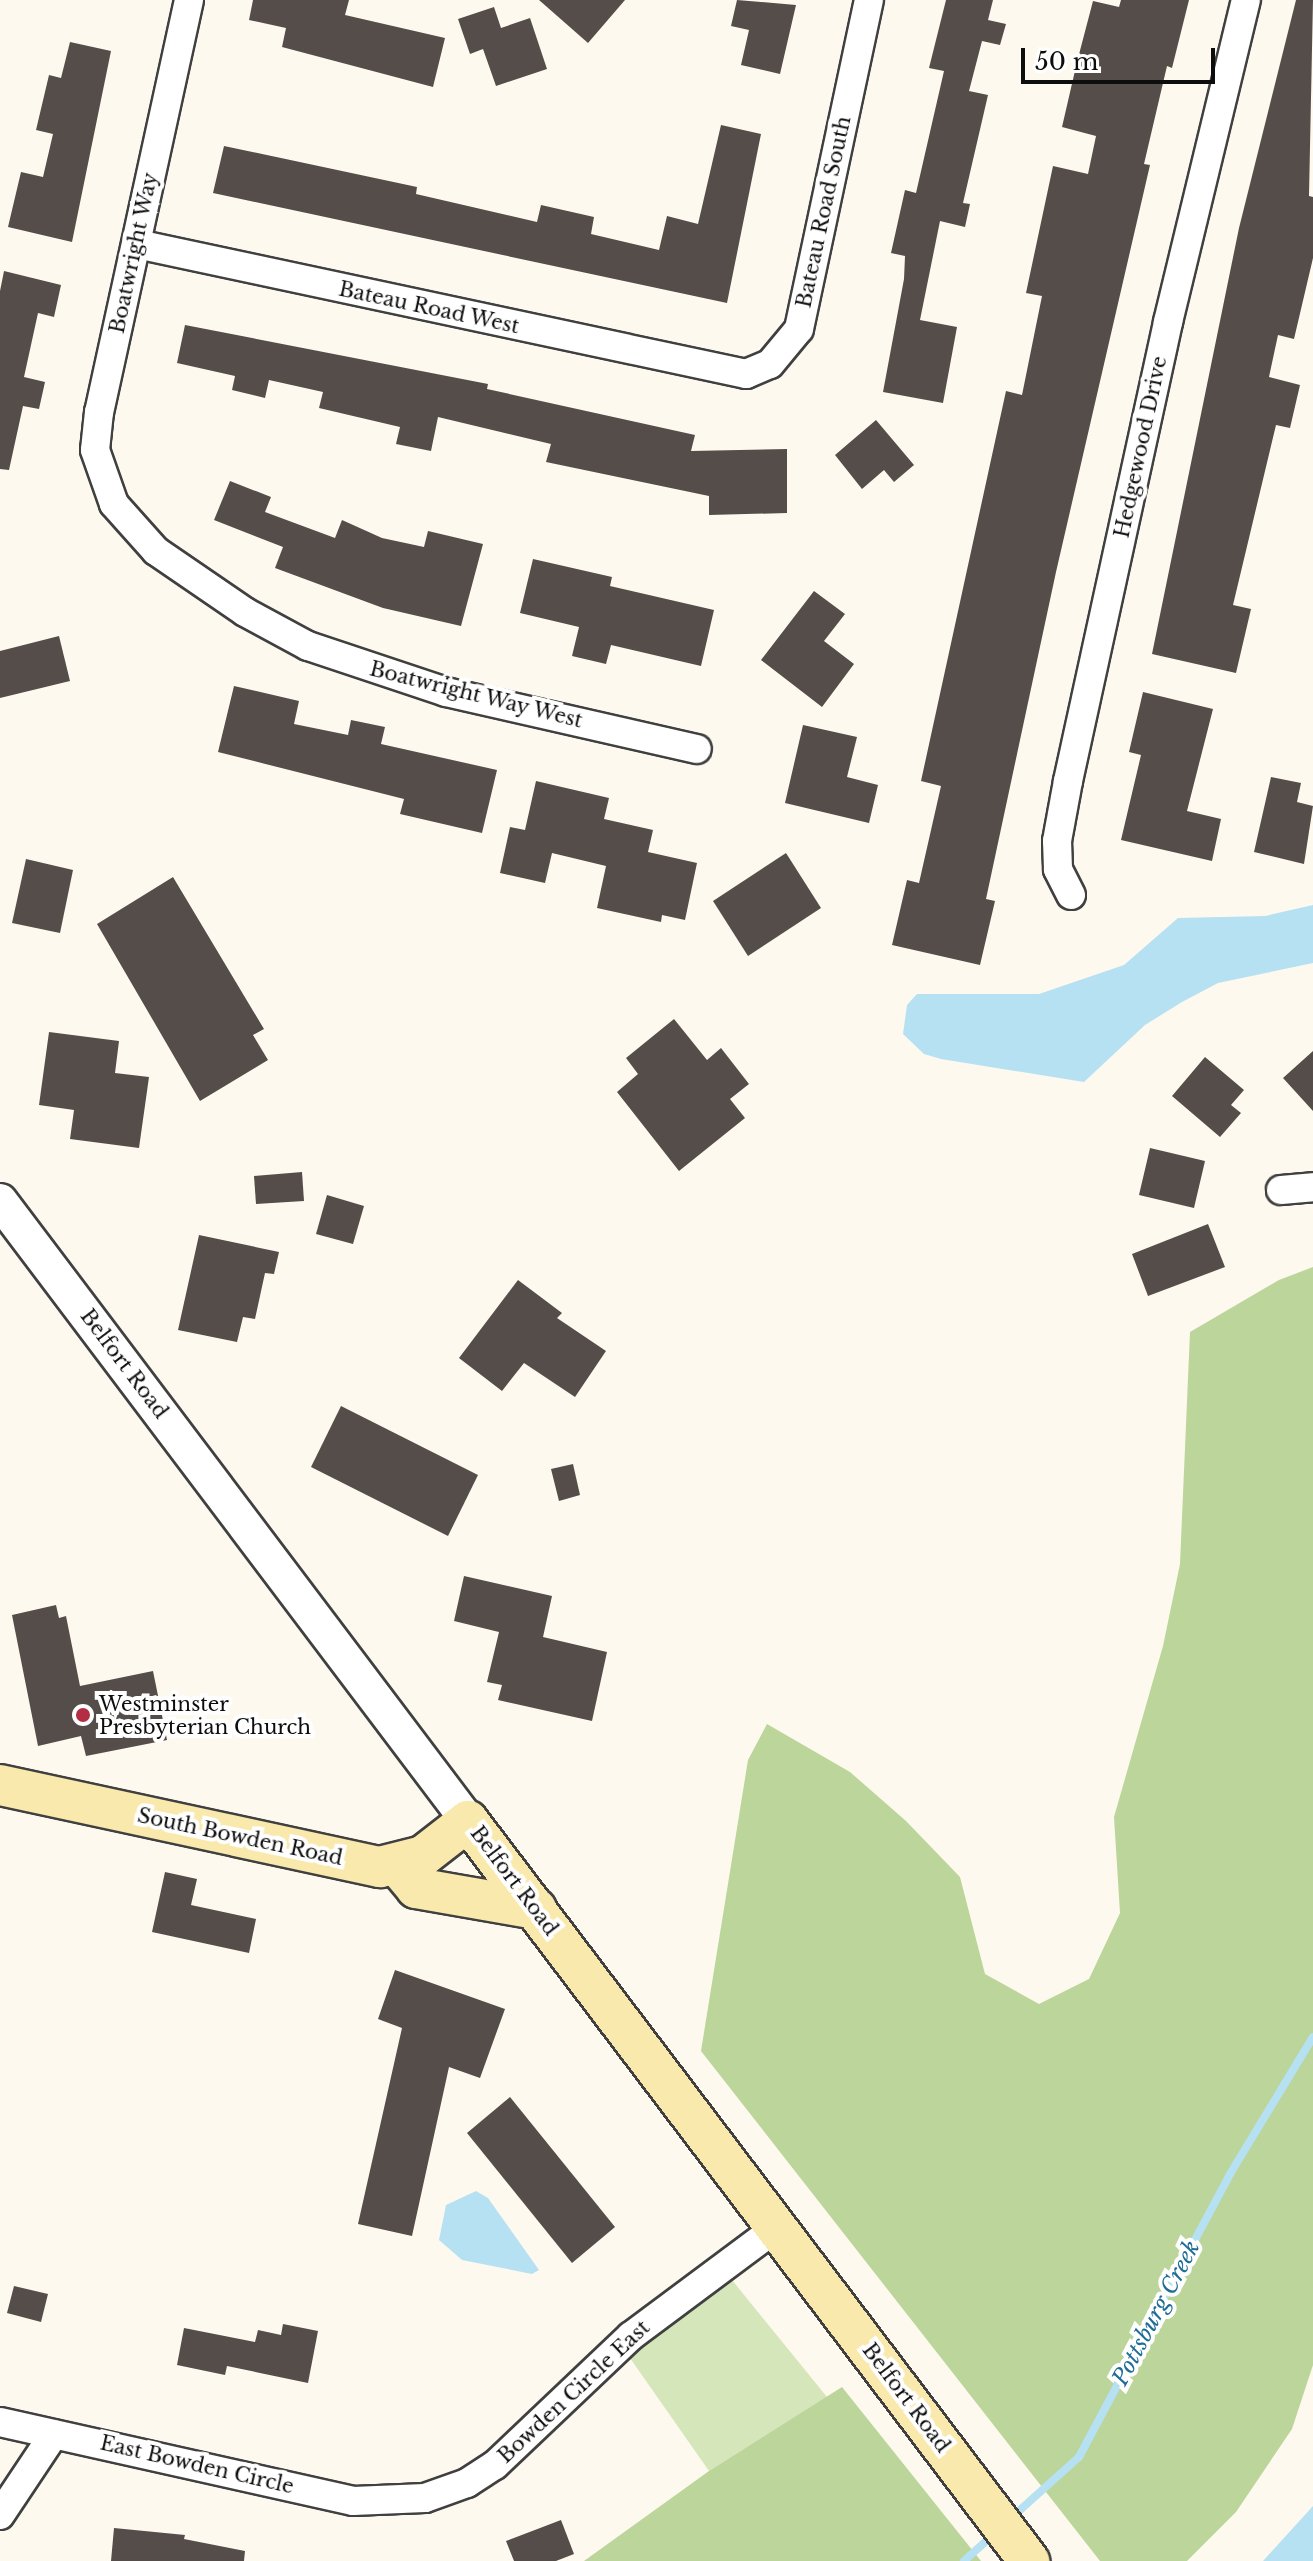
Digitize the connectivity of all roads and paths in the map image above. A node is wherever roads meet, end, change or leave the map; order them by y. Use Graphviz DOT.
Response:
graph roads {
  1 [pos="189,0"];
  2 [pos="869,0"];
  3 [pos="1246,0"];
  4 [pos="137,244"];
  5 [pos="722,371"];
  6 [pos="114,504"];
  7 [pos="697,749"];
  8 [pos="1071,895"];
  9 [pos="1313,1187"];
  10 [pos="1281,1190"];
  11 [pos="0,1201"];
  12 [pos="0,1785"];
  13 [pos="468,1821"];
  14 [pos="397,1865"];
  15 [pos="536,1909"];
  16 [pos="777,2227"];
  17 [pos="0,2422"];
  18 [pos="54,2434"];
  19 [pos="396,2501"];
  20 [pos="0,2515"];
  21 [pos="1029,2561"];
  1 -- 4 [label="street, Boatwright Way"];
  2 -- 5 [label="street, Bateau Road South"];
  3 -- 8 [label="street, Hedgewood Drive"];
  4 -- 5 [label="street, Bateau Road West"];
  4 -- 6 [label="street, Boatwright Way"];
  6 -- 7 [label="street, Boatwright Way West"];
  9 -- 10 [label="street"];
  11 -- 13 [label="street, Belfort Road"];
  12 -- 14 [label="main road, South Bowden Road"];
  13 -- 14 [label="main road, South Bowden Road"];
  13 -- 15 [label="main road, Belfort Road"];
  14 -- 15 [label="main road"];
  15 -- 16 [label="main road, Belfort Road"];
  16 -- 19 [label="street, Bowden Circle East"];
  16 -- 21 [label="main road, Belfort Road"];
  17 -- 18 [label="street, East Bowden Circle"];
  18 -- 19 [label="street, East Bowden Circle"];
  18 -- 20 [label="street"];
}
